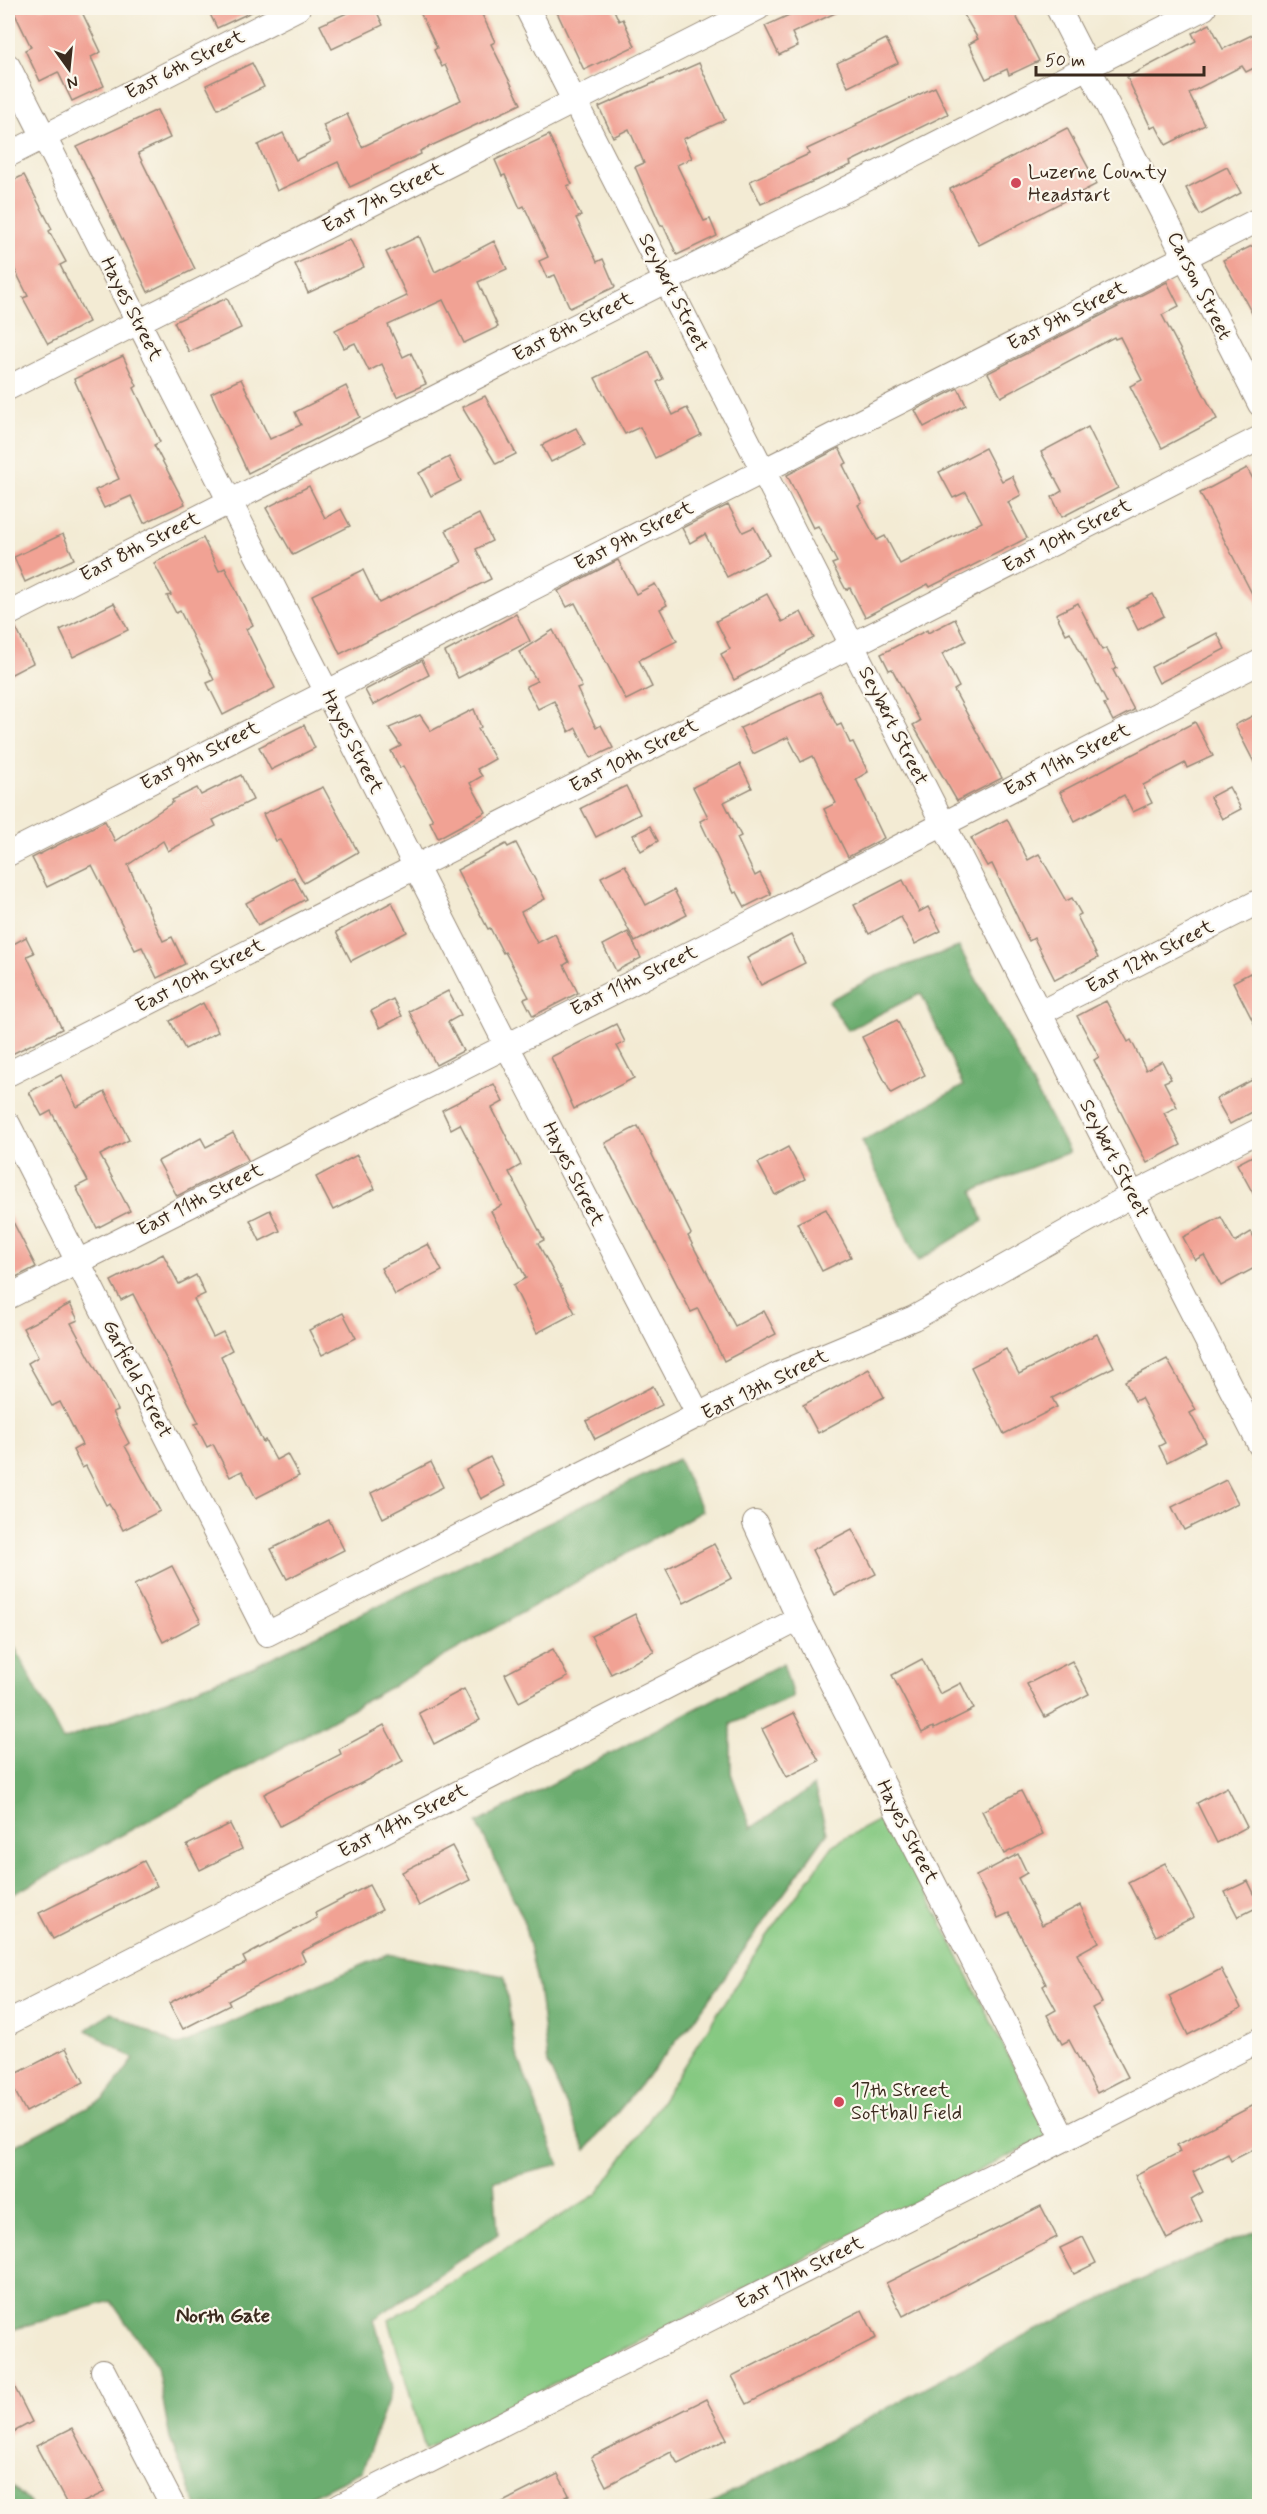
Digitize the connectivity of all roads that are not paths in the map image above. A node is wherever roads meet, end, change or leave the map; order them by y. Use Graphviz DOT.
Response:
graph roads {
  1 [pos="298,8"];
  2 [pos="527,8"];
  3 [pos="758,8"];
  4 [pos="1058,8"];
  5 [pos="1204,8"];
  6 [pos="8,66"];
  7 [pos="1088,66"];
  8 [pos="575,100"];
  9 [pos="44,136"];
  10 [pos="8,155"];
  11 [pos="1260,219"];
  12 [pos="1185,256"];
  13 [pos="666,280"];
  14 [pos="138,322"];
  15 [pos="8,388"];
  16 [pos="1260,404"];
  17 [pos="1260,438"];
  18 [pos="763,471"];
  19 [pos="230,502"];
  20 [pos="8,614"];
  21 [pos="852,645"];
  22 [pos="1260,662"];
  23 [pos="327,692"];
  24 [pos="943,823"];
  25 [pos="8,854"];
  26 [pos="416,867"];
  27 [pos="1260,901"];
  28 [pos="1040,1013"];
  29 [pos="506,1044"];
  30 [pos="8,1074"];
  31 [pos="8,1124"];
  32 [pos="1260,1130"];
  33 [pos="1132,1195"];
  34 [pos="77,1262"];
  35 [pos="8,1297"];
  36 [pos="699,1416"];
  37 [pos="1260,1445"];
  38 [pos="755,1523"];
  39 [pos="799,1619"];
  40 [pos="267,1634"];
  41 [pos="8,2023"];
  42 [pos="1260,2040"];
  43 [pos="1064,2139"];
  44 [pos="103,2371"];
  45 [pos="172,2506"];
  46 [pos="340,2506"];
  1 -- 9 [label="street, East 6th Street"];
  2 -- 8 [label="street, Seybert Street"];
  3 -- 8 [label="street, East 7th Street"];
  4 -- 7 [label="street, Carson Street"];
  5 -- 7 [label="street, East 8th Street"];
  6 -- 9 [label="street, Hayes Street"];
  7 -- 12 [label="street, Carson Street"];
  7 -- 13 [label="street, East 8th Street"];
  8 -- 13 [label="street, Seybert Street"];
  8 -- 14 [label="street, East 7th Street"];
  9 -- 10 [label="street, East 6th Street"];
  9 -- 14 [label="street, Hayes Street"];
  11 -- 12 [label="street, East 9th Street"];
  12 -- 16 [label="street, Carson Street"];
  12 -- 18 [label="street, East 9th Street"];
  13 -- 18 [label="street, Seybert Street"];
  13 -- 19 [label="street, East 8th Street"];
  14 -- 15 [label="street, East 7th Street"];
  14 -- 19 [label="street, Hayes Street"];
  17 -- 21 [label="street, East 10th Street"];
  18 -- 21 [label="street, Seybert Street"];
  18 -- 23 [label="street, East 9th Street"];
  19 -- 20 [label="street, East 8th Street"];
  19 -- 23 [label="street, Hayes Street"];
  21 -- 24 [label="street, Seybert Street"];
  21 -- 26 [label="street, East 10th Street"];
  22 -- 24 [label="street, East 11th Street"];
  23 -- 25 [label="street, East 9th Street"];
  23 -- 26 [label="street, Hayes Street"];
  24 -- 28 [label="street, Seybert Street"];
  24 -- 29 [label="street, East 11th Street"];
  26 -- 29 [label="street, Hayes Street"];
  26 -- 30 [label="street, East 10th Street"];
  27 -- 28 [label="street, East 12th Street"];
  28 -- 33 [label="street, Seybert Street"];
  29 -- 34 [label="street, East 11th Street"];
  29 -- 36 [label="street, Hayes Street"];
  31 -- 34 [label="street, Garfield Street"];
  32 -- 33 [label="street, East 13th Street"];
  33 -- 36 [label="street, East 13th Street"];
  33 -- 37 [label="street, Seybert Street"];
  34 -- 35 [label="street, East 11th Street"];
  34 -- 40 [label="street, Garfield Street"];
  36 -- 40 [label="street, East 13th Street"];
  38 -- 39 [label="street, Hayes Street"];
  39 -- 41 [label="street, East 14th Street"];
  39 -- 43 [label="street, Hayes Street"];
  42 -- 43 [label="street, East 17th Street"];
  43 -- 46 [label="street, East 17th Street"];
  44 -- 45 [label="street"];
}
